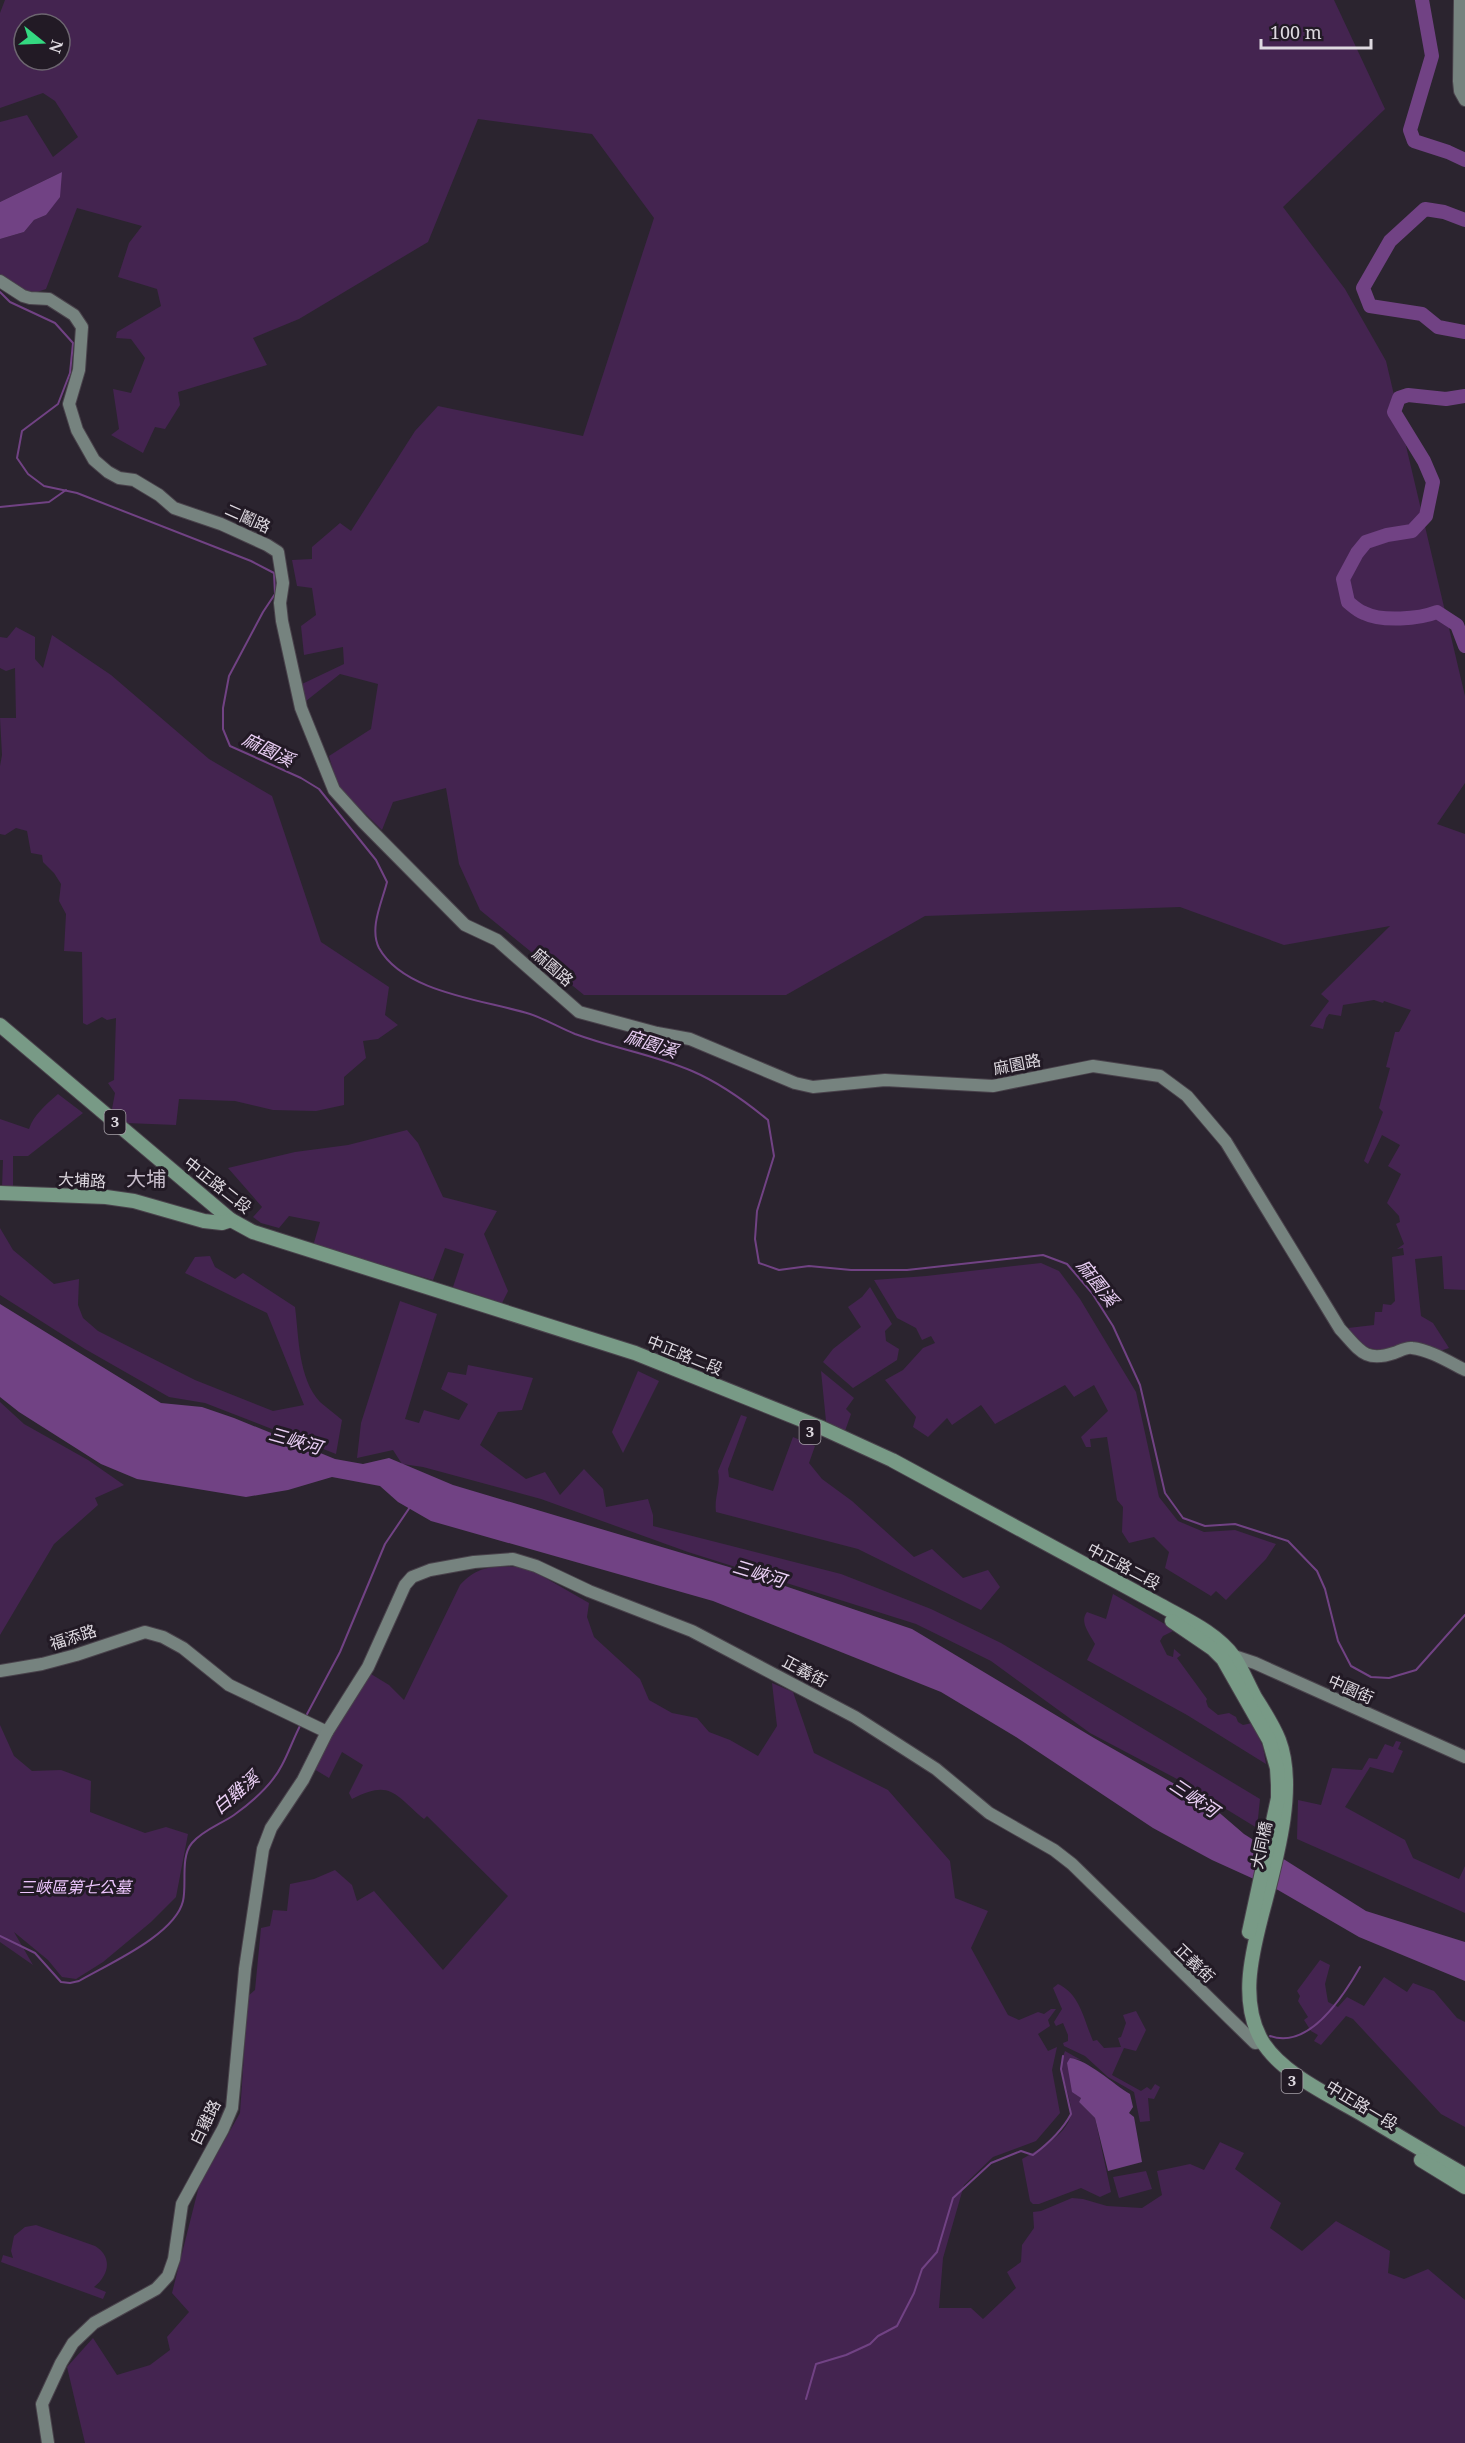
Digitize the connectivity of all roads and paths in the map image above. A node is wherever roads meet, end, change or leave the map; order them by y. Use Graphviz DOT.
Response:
graph roads {
  1 [pos="1460,0"];
  2 [pos="1465,100"];
  3 [pos="0,281"];
  4 [pos="465,925"];
  5 [pos="0,1025"];
  6 [pos="0,1036"];
  7 [pos="0,1192"];
  8 [pos="226,1221"];
  9 [pos="1465,1370"];
  10 [pos="1228,1658"];
  11 [pos="4,1670"];
  12 [pos="327,1732"];
  13 [pos="1465,1757"];
  14 [pos="1282,1795"];
  15 [pos="1260,1901"];
  16 [pos="1259,2043"];
  17 [pos="1465,2175"];
  18 [pos="1465,2187"];
  19 [pos="48,2443"];
  1 -- 2 [label="street"];
  3 -- 4 [label="street, 二鬮路"];
  4 -- 9 [label="street, 麻園路"];
  5 -- 8 [label="main road, 中正路二段 / 3"];
  6 -- 8 [label="main road, 中正路二段 / 3"];
  7 -- 8 [label="main road, 大埔路"];
  8 -- 10 [label="main road, 中正路二段 / 3"];
  10 -- 13 [label="street, 中園街"];
  10 -- 14 [label="main road, 中正路二段 / 3"];
  11 -- 12 [label="street, 福添路"];
  12 -- 16 [label="street, 正義街"];
  12 -- 19 [label="street, 白雞路"];
  14 -- 15 [label="main road, 大同橋 / 3"];
  15 -- 16 [label="main road, 中正路一段 / 3"];
  16 -- 17 [label="main road, 中正路一段 / 3"];
  16 -- 18 [label="main road, 中正路一段 / 3"];
}
